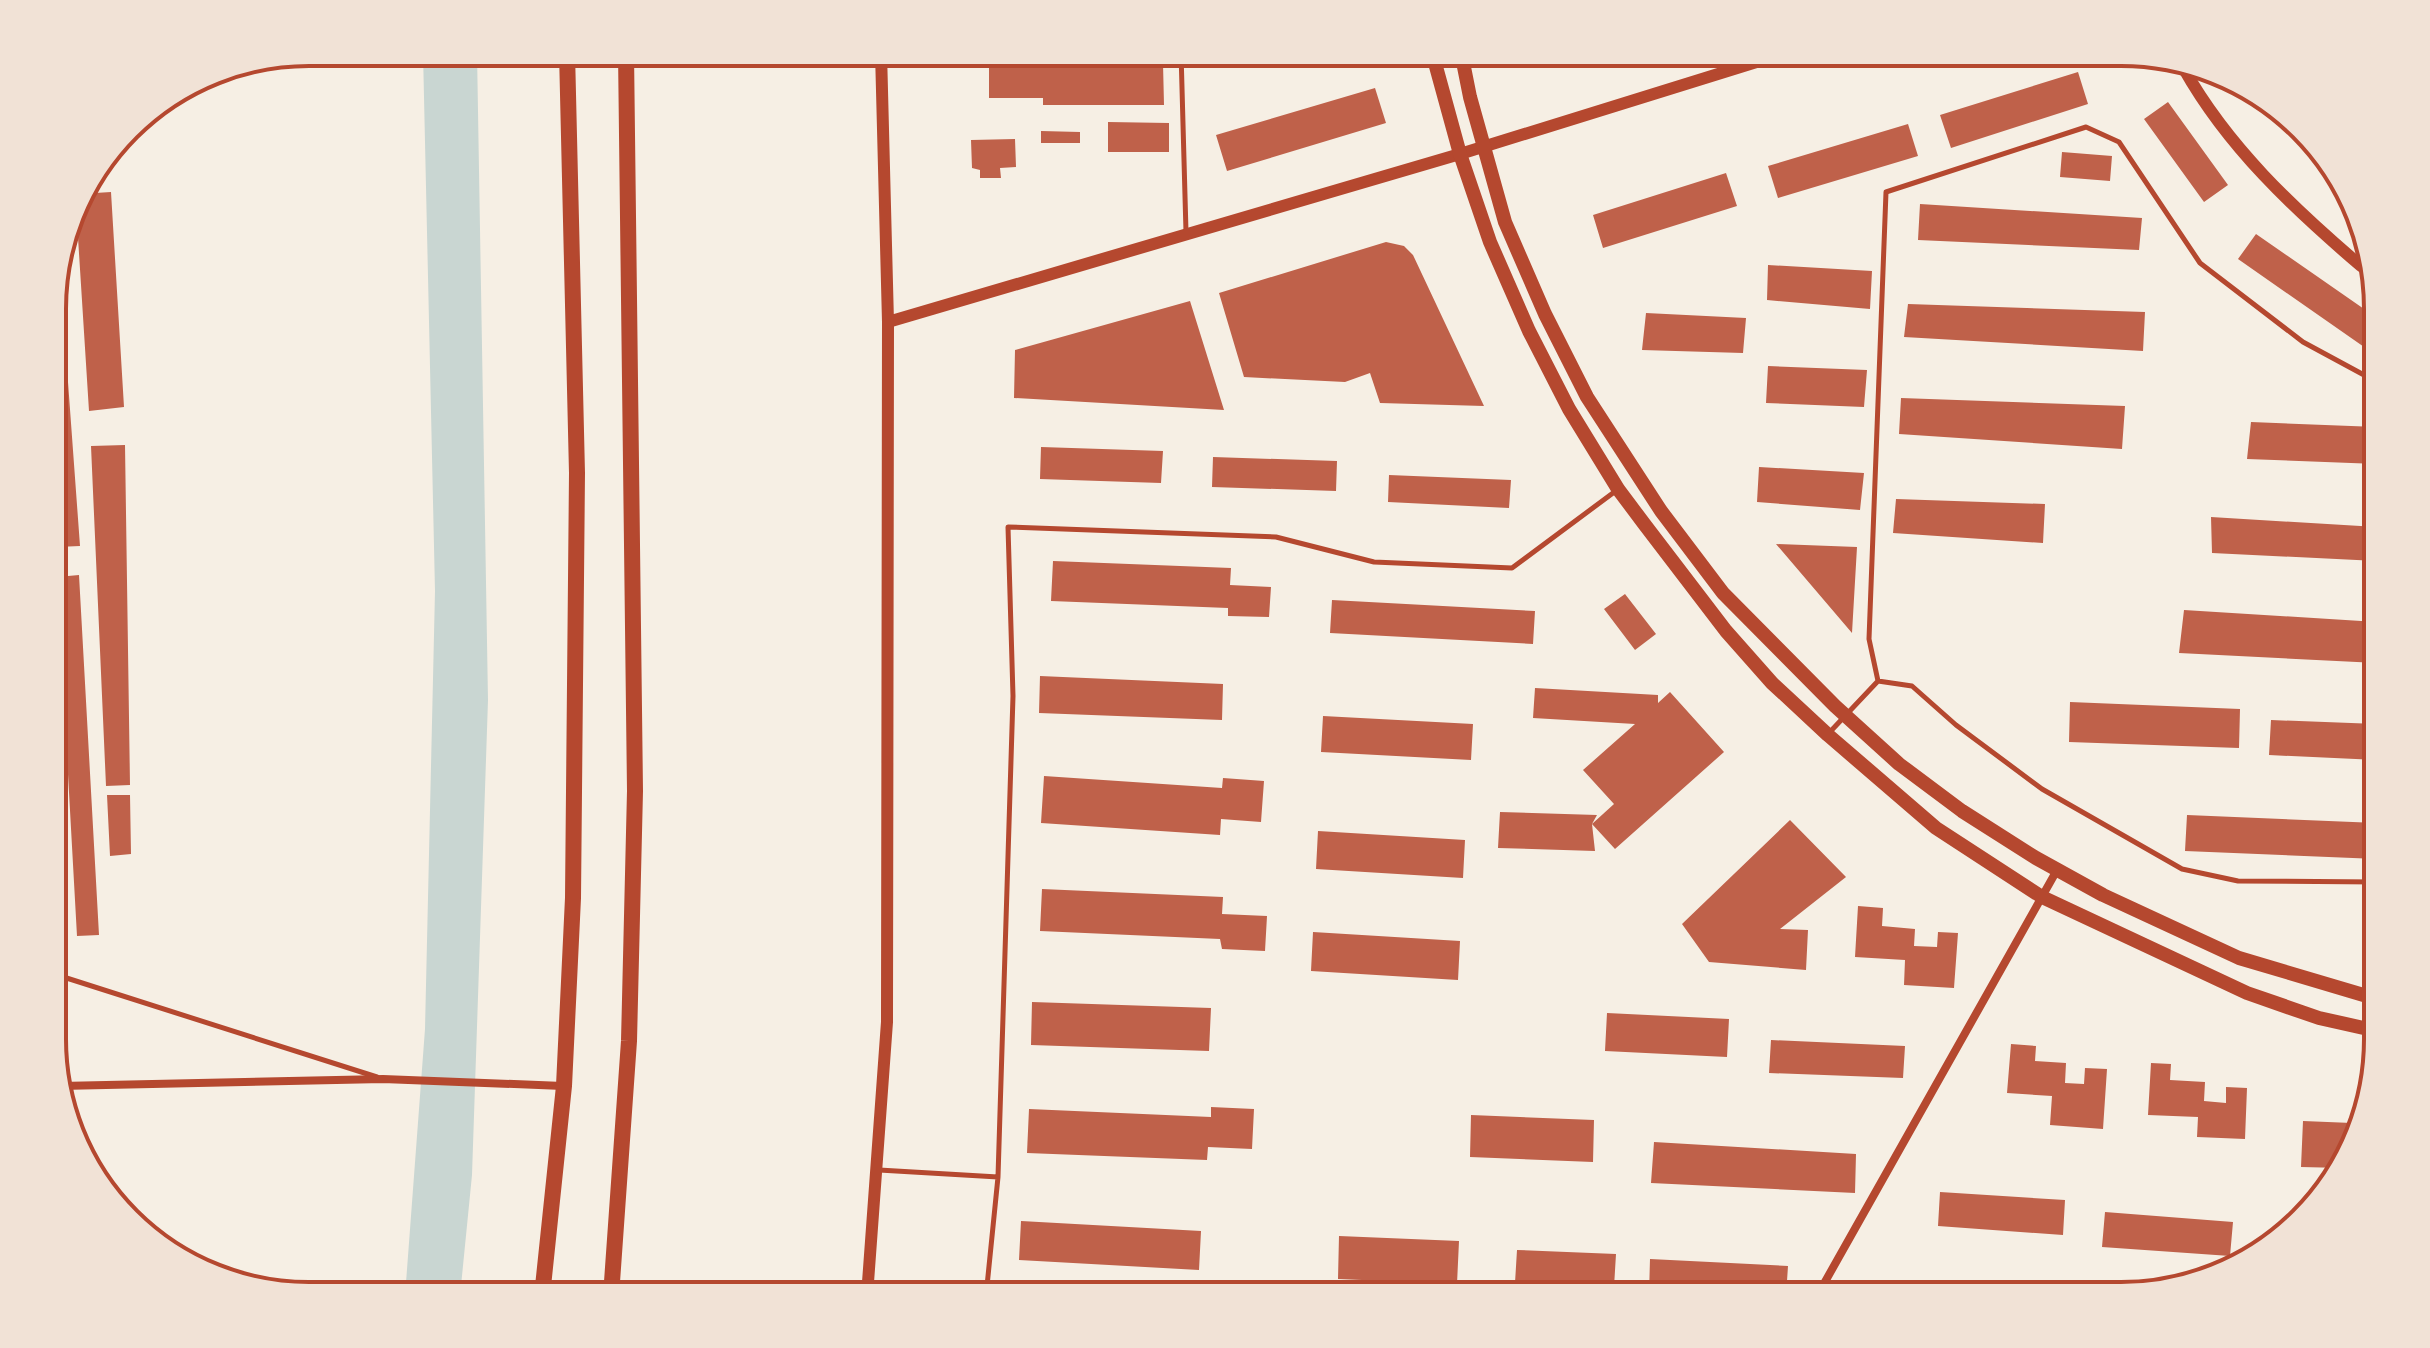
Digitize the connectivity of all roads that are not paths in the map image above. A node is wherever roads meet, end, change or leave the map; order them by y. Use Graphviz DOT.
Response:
graph roads {
  1 [pos="567,66"];
  2 [pos="626,66"];
  3 [pos="881,66"];
  4 [pos="1181,66"];
  5 [pos="1436,66"];
  6 [pos="1464,66"];
  7 [pos="1744,66"];
  8 [pos="2189,76"];
  9 [pos="1484,147"];
  10 [pos="1460,154"];
  11 [pos="1186,233"];
  12 [pos="2359,265"];
  13 [pos="888,322"];
  14 [pos="2363,374"];
  15 [pos="1618,489"];
  16 [pos="1878,681"];
  17 [pos="1846,716"];
  18 [pos="1828,735"];
  19 [pos="2057,870"];
  20 [pos="2363,882"];
  21 [pos="2042,897"];
  22 [pos="66,978"];
  23 [pos="2363,995"];
  24 [pos="2363,1028"];
  25 [pos="383,1079"];
  26 [pos="71,1086"];
  27 [pos="564,1086"];
  28 [pos="876,1170"];
  29 [pos="998,1177"];
  30 [pos="1825,1281"];
  31 [pos="543,1282"];
  32 [pos="612,1282"];
  33 [pos="868,1282"];
  34 [pos="987,1282"];
  1 -- 27 [label="highway"];
  2 -- 32 [label="highway"];
  3 -- 13 [label="street"];
  4 -- 11 [label="lane"];
  5 -- 10 [label="main road"];
  6 -- 9 [label="main road"];
  7 -- 9 [label="street"];
  8 -- 12 [label="street"];
  9 -- 10 [label="street"];
  9 -- 17 [label="main road"];
  10 -- 11 [label="street"];
  10 -- 15 [label="main road"];
  11 -- 13 [label="street"];
  13 -- 28 [label="street"];
  14 -- 16 [label="lane"];
  15 -- 18 [label="main road"];
  15 -- 29 [label="lane"];
  16 -- 17 [label="lane"];
  16 -- 20 [label="lane"];
  17 -- 18 [label="lane"];
  17 -- 19 [label="main road"];
  18 -- 21 [label="main road"];
  19 -- 21 [label="street"];
  19 -- 23 [label="main road"];
  21 -- 24 [label="main road"];
  21 -- 30 [label="street"];
  22 -- 25 [label="lane"];
  25 -- 26 [label="street"];
  25 -- 27 [label="street"];
  27 -- 31 [label="highway"];
  28 -- 29 [label="lane"];
  28 -- 33 [label="street"];
  29 -- 34 [label="lane"];
}
